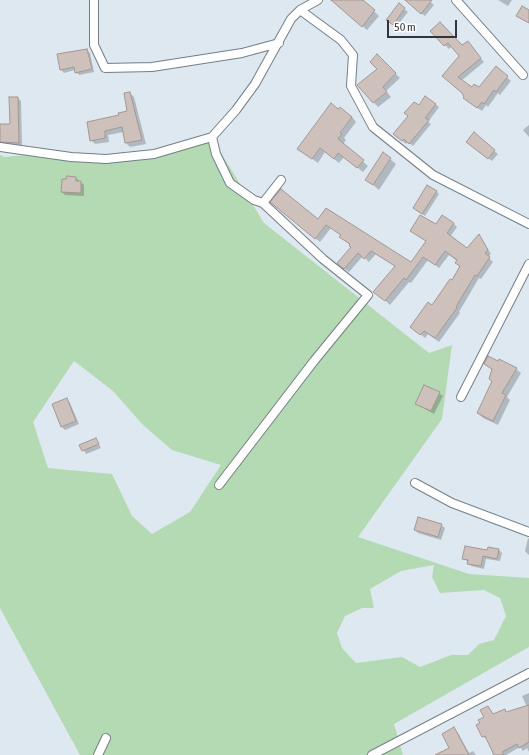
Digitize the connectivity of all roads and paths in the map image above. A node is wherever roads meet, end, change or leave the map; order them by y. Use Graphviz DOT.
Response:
graph roads {
  1 [pos="94,0"];
  2 [pos="318,0"];
  3 [pos="456,0"];
  4 [pos="300,10"];
  5 [pos="279,43"];
  6 [pos="523,75"];
  7 [pos="212,137"];
  8 [pos="0,147"];
  9 [pos="281,180"];
  10 [pos="263,203"];
  11 [pos="529,224"];
  12 [pos="529,264"];
  13 [pos="461,397"];
  14 [pos="415,483"];
  15 [pos="219,485"];
  16 [pos="529,532"];
  17 [pos="529,673"];
  18 [pos="106,738"];
  19 [pos="98,755"];
  20 [pos="372,755"];
  1 -- 5 [label="street"];
  2 -- 4 [label="street"];
  3 -- 6 [label="street"];
  4 -- 5 [label="street"];
  4 -- 11 [label="street"];
  5 -- 7 [label="street"];
  7 -- 8 [label="street"];
  7 -- 10 [label="street"];
  9 -- 10 [label="street"];
  10 -- 15 [label="street"];
  12 -- 13 [label="street"];
  14 -- 16 [label="street"];
  17 -- 20 [label="street"];
  18 -- 19 [label="street"];
}
